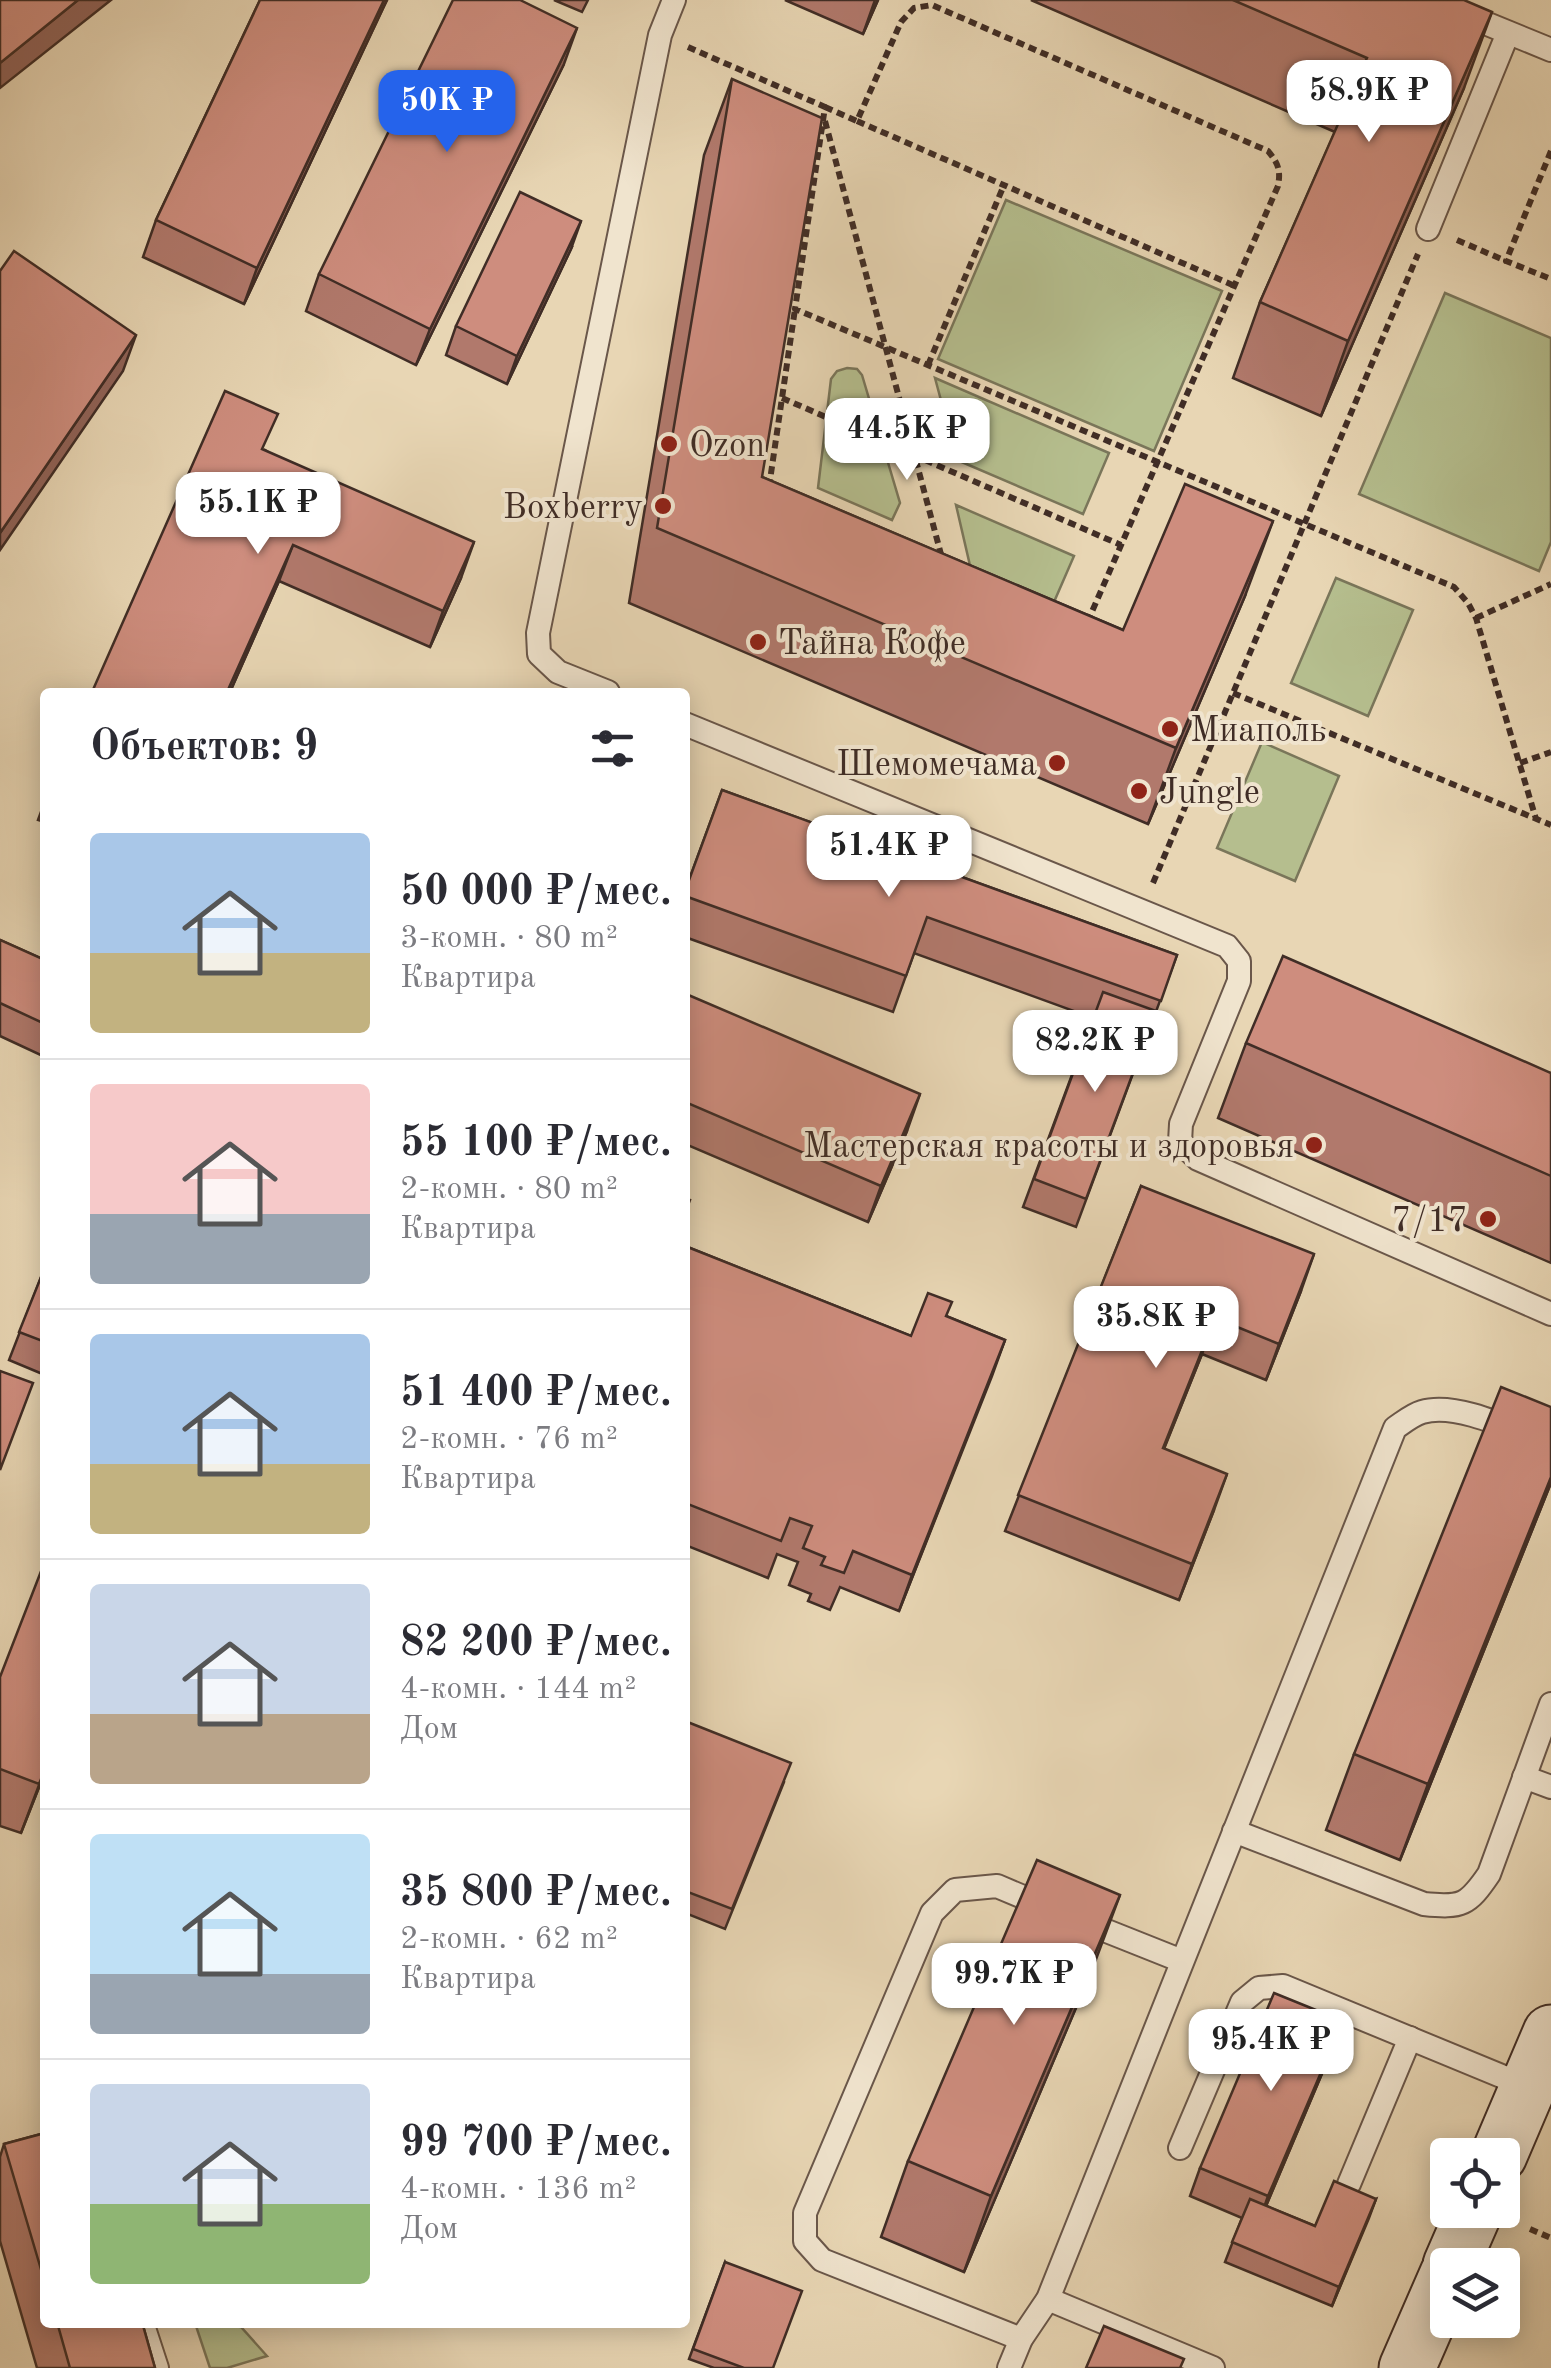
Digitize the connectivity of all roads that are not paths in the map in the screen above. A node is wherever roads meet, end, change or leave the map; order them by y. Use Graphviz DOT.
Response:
graph roads {
  1 [pos="674,0"];
  2 [pos="1429,0"];
  3 [pos="1508,33"];
  4 [pos="1551,50"];
  5 [pos="1428,229"];
  6 [pos="598,688"];
  7 [pos="690,726"];
  8 [pos="1551,1314"];
  9 [pos="1551,1445"];
  10 [pos="1551,1704"];
  11 [pos="1524,1777"];
  12 [pos="1551,1787"];
  13 [pos="1234,1832"];
  14 [pos="1182,1961"];
  15 [pos="1551,2033"];
  16 [pos="1410,2038"];
  17 [pos="1528,2087"];
  18 [pos="1506,2138"];
  19 [pos="1180,2148"];
  20 [pos="1349,2184"];
  21 [pos="1048,2299"];
  22 [pos="1430,2315"];
  23 [pos="144,2328"];
  24 [pos="1021,2339"];
  25 [pos="157,2368"];
  26 [pos="1009,2368"];
  27 [pos="1213,2368"];
  28 [pos="1407,2368"];
  1 -- 6 [label="lane"];
  2 -- 3 [label="lane"];
  3 -- 4 [label="lane"];
  3 -- 5 [label="lane"];
  7 -- 8 [label="lane"];
  9 -- 13 [label="lane"];
  10 -- 11 [label="lane"];
  11 -- 12 [label="lane"];
  11 -- 13 [label="lane"];
  13 -- 14 [label="lane"];
  14 -- 21 [label="lane"];
  14 -- 24 [label="lane"];
  15 -- 17 [label="main road"];
  16 -- 17 [label="lane"];
  16 -- 19 [label="lane"];
  16 -- 20 [label="lane"];
  17 -- 18 [label="main road"];
  21 -- 24 [label="lane"];
  21 -- 27 [label="lane"];
  22 -- 28 [label="main road"];
  23 -- 25 [label="lane"];
  24 -- 26 [label="lane"];
}
